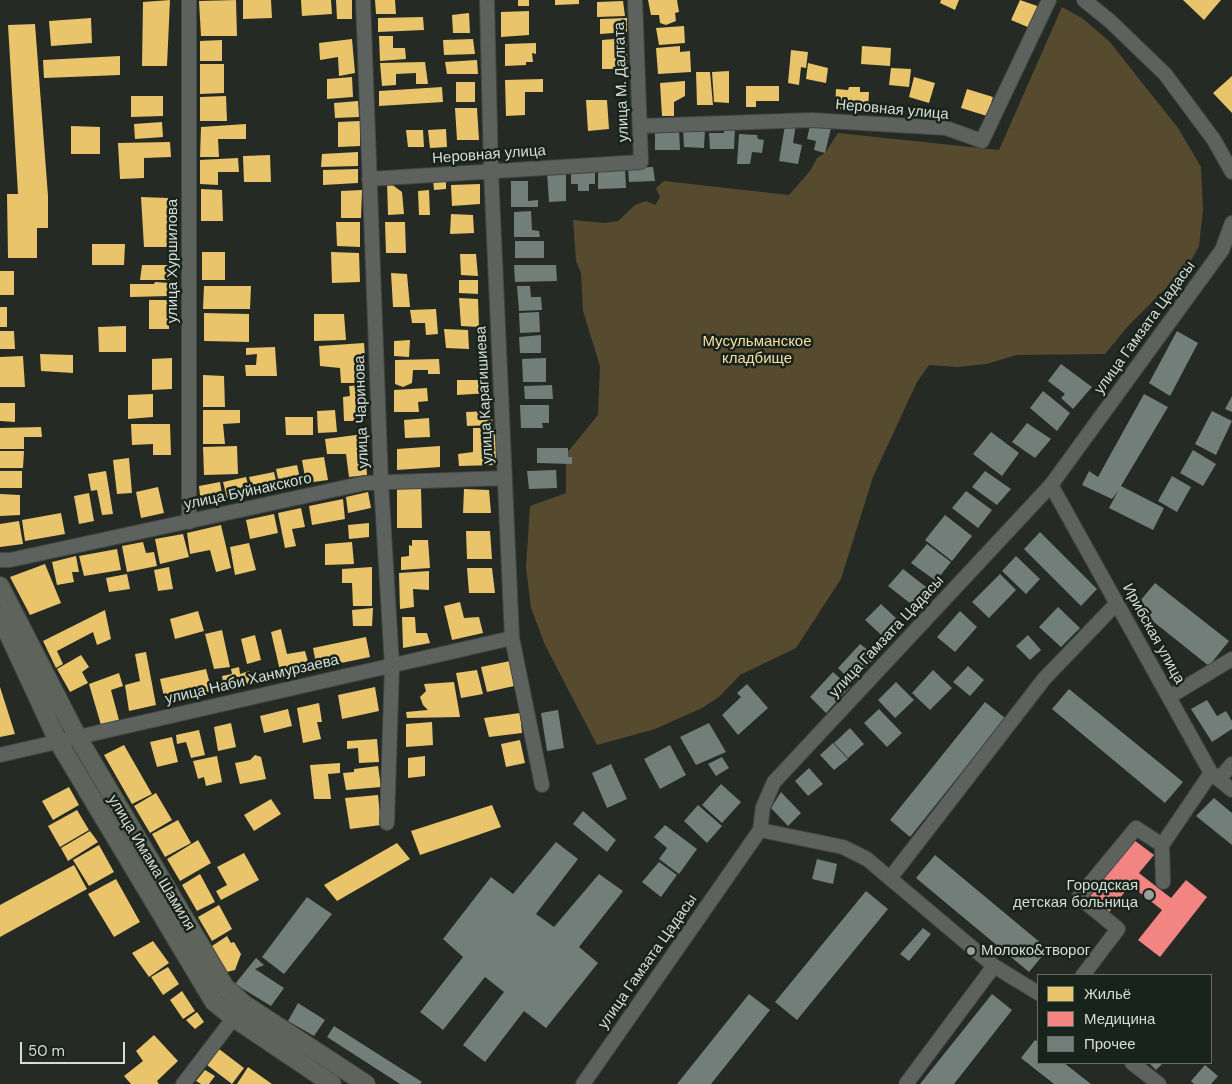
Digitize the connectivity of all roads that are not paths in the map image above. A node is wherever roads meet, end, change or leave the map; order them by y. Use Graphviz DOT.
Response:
graph roads {
  1 [pos="189,0"];
  2 [pos="363,0"];
  3 [pos="487,0"];
  4 [pos="635,0"];
  5 [pos="1049,0"];
  6 [pos="1084,0"];
  7 [pos="641,126"];
  8 [pos="641,162"];
  9 [pos="491,171"];
  10 [pos="1232,172"];
  11 [pos="369,179"];
  12 [pos="1232,223"];
  13 [pos="505,478"];
  14 [pos="381,482"];
  15 [pos="1051,485"];
  16 [pos="189,522"];
  17 [pos="0,560"];
  18 [pos="0,586"];
  19 [pos="1117,603"];
  20 [pos="0,616"];
  21 [pos="512,638"];
  22 [pos="1232,659"];
  23 [pos="392,666"];
  24 [pos="1169,697"];
  25 [pos="76,736"];
  26 [pos="59,743"];
  27 [pos="0,755"];
  28 [pos="1232,764"];
  29 [pos="1215,776"];
  30 [pos="542,785"];
  31 [pos="1232,790"];
  32 [pos="387,823"];
  33 [pos="760,830"];
  34 [pos="1162,845"];
  35 [pos="891,877"];
  36 [pos="1163,882"];
  37 [pos="994,966"];
  38 [pos="1084,974"];
  39 [pos="1037,992"];
  40 [pos="239,1011"];
  41 [pos="1133,1064"];
  42 [pos="183,1084"];
  43 [pos="332,1084"];
  44 [pos="366,1084"];
  45 [pos="583,1084"];
  46 [pos="906,1084"];
  47 [pos="1159,1084"];
  1 -- 16 [label="street, улица Хуршилова"];
  2 -- 11 [label="street, улица Чаринова"];
  3 -- 9 [label="street, улица Карагишиева"];
  4 -- 7 [label="street, улица М. Далгата"];
  5 -- 7 [label="street, Неровная улица"];
  6 -- 10 [label="street"];
  7 -- 8 [label="street, улица М. Далгата"];
  8 -- 9 [label="street, Неровная улица"];
  9 -- 11 [label="street, Неровная улица"];
  9 -- 13 [label="street, улица Карагишиева"];
  11 -- 14 [label="street, улица Чаринова"];
  12 -- 15 [label="street, улица Гамзата Цадасы"];
  13 -- 14 [label="street, улица Буйнакского"];
  13 -- 21 [label="street, улица Карагишиева"];
  14 -- 16 [label="street, улица Буйнакского"];
  14 -- 23 [label="street, улица Чаринова"];
  15 -- 19 [label="street, Ирибская улица"];
  15 -- 33 [label="street, улица Гамзата Цадасы"];
  16 -- 17 [label="street, улица Буйнакского"];
  18 -- 25 [label="main road, улица Имама Шамиля"];
  19 -- 24 [label="street, Ирибская улица"];
  19 -- 35 [label="street"];
  20 -- 26 [label="main road, улица Имама Шамиля"];
  21 -- 23 [label="street, улица Наби Ханмурзаева"];
  21 -- 30 [label="street, улица Карагишиева"];
  22 -- 24 [label="street"];
  23 -- 25 [label="street, улица Наби Ханмурзаева"];
  23 -- 32 [label="street, улица Чаринова"];
  24 -- 29 [label="street, Ирибская улица"];
  25 -- 26 [label="street, улица Наби Ханмурзаева"];
  25 -- 40 [label="main road, улица Имама Шамиля"];
  26 -- 27 [label="street, улица Наби Ханмурзаева"];
  26 -- 40 [label="main road, улица Имама Шамиля"];
  28 -- 29 [label="street"];
  29 -- 31 [label="street"];
  29 -- 34 [label="street"];
  33 -- 35 [label="street"];
  33 -- 45 [label="street, улица Гамзата Цадасы"];
  34 -- 36 [label="street"];
  34 -- 38 [label="street"];
  35 -- 37 [label="street"];
  37 -- 39 [label="street"];
  37 -- 46 [label="street"];
  40 -- 42 [label="street"];
  40 -- 43 [label="main road, улица Имама Шамиля"];
  40 -- 44 [label="main road, улица Имама Шамиля"];
  41 -- 47 [label="street"];
}
